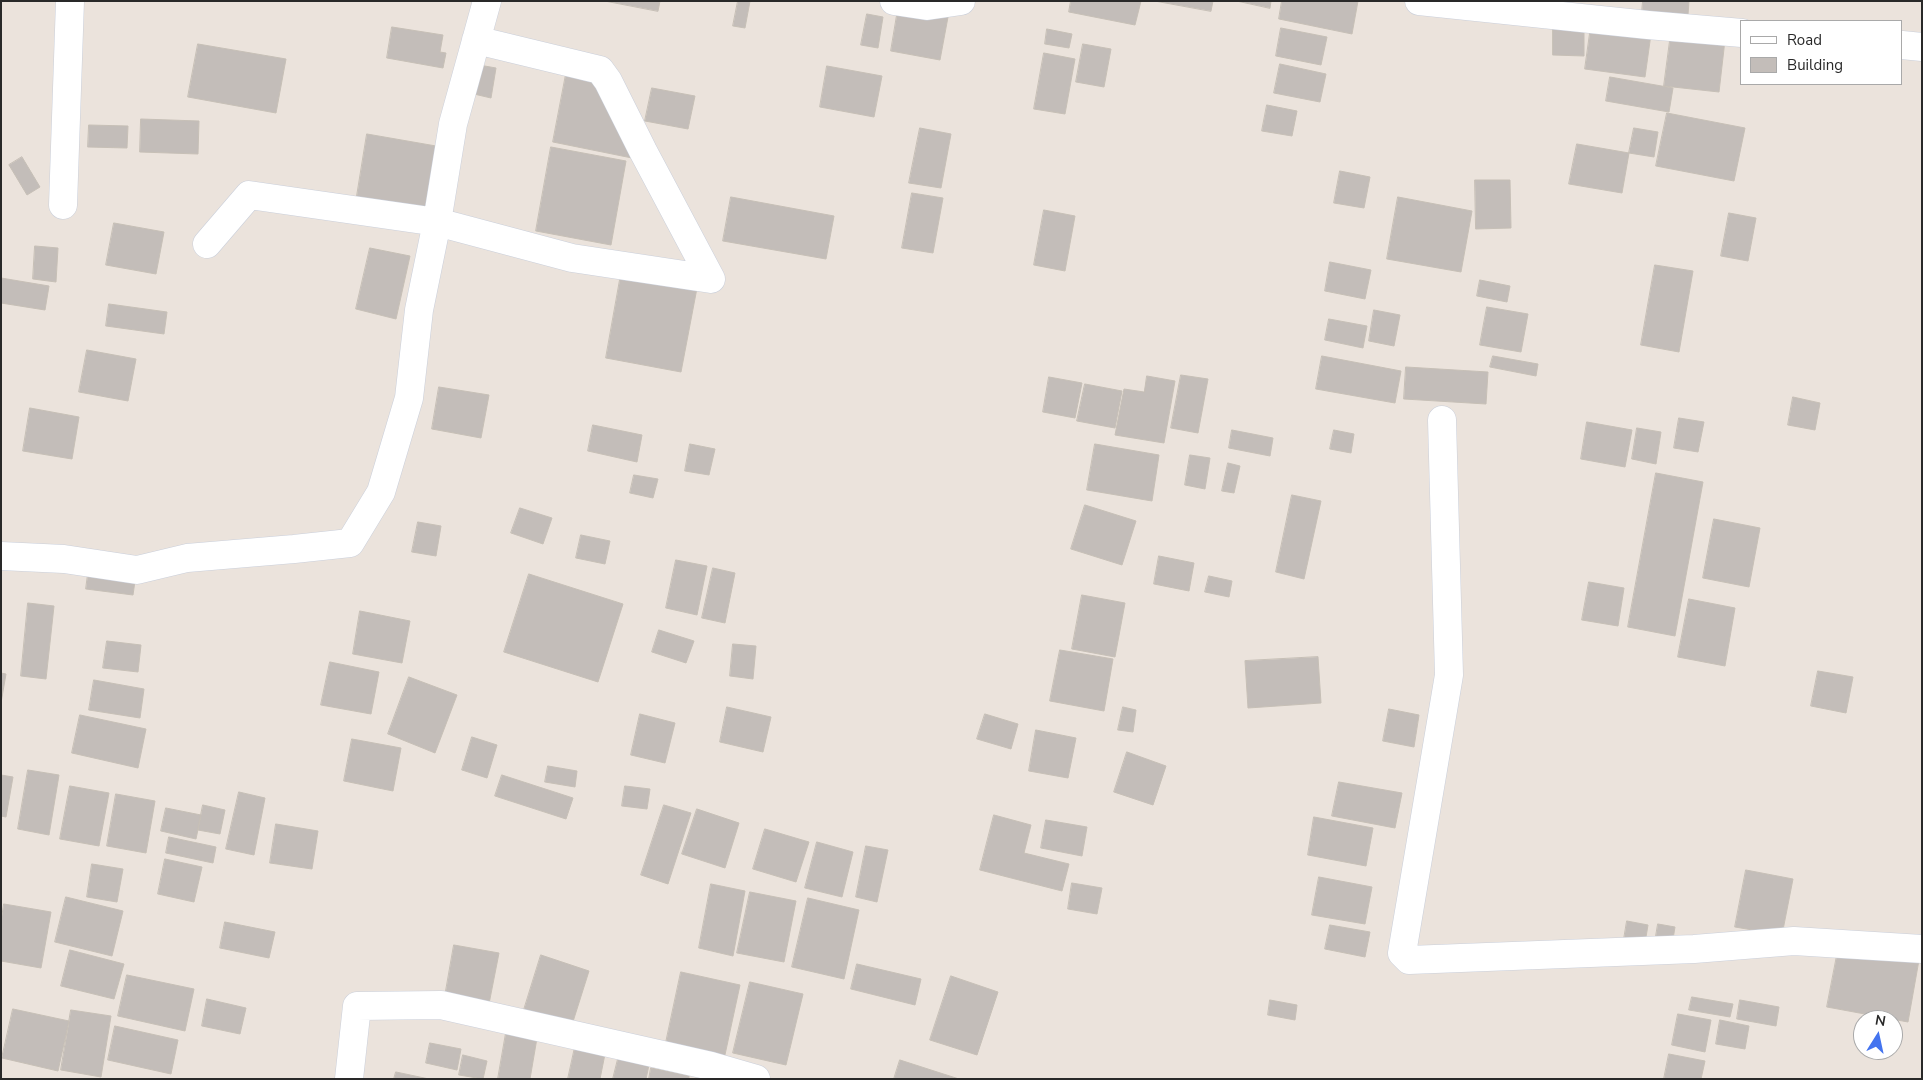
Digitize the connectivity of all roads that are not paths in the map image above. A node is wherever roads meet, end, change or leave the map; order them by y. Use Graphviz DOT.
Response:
graph roads {
  1 [pos="70,1"];
  2 [pos="487,1"];
  3 [pos="894,1"];
  4 [pos="961,1"];
  5 [pos="1419,1"];
  6 [pos="1740,32"];
  7 [pos="476,40"];
  8 [pos="1903,45"];
  9 [pos="1922,47"];
  10 [pos="63,205"];
  11 [pos="437,222"];
  12 [pos="206,244"];
  13 [pos="1442,420"];
  14 [pos="1,556"];
  15 [pos="1922,949"];
  16 [pos="349,1079"];
  17 [pos="756,1079"];
  1 -- 10 [label="street"];
  2 -- 7 [label="street"];
  3 -- 4 [label="street"];
  5 -- 6 [label="street"];
  7 -- 11 [label="street"];
  7 -- 11 [label="street"];
  8 -- 9 [label="street"];
  11 -- 12 [label="street"];
  11 -- 14 [label="street"];
  13 -- 15 [label="street"];
  16 -- 17 [label="street"];
}
